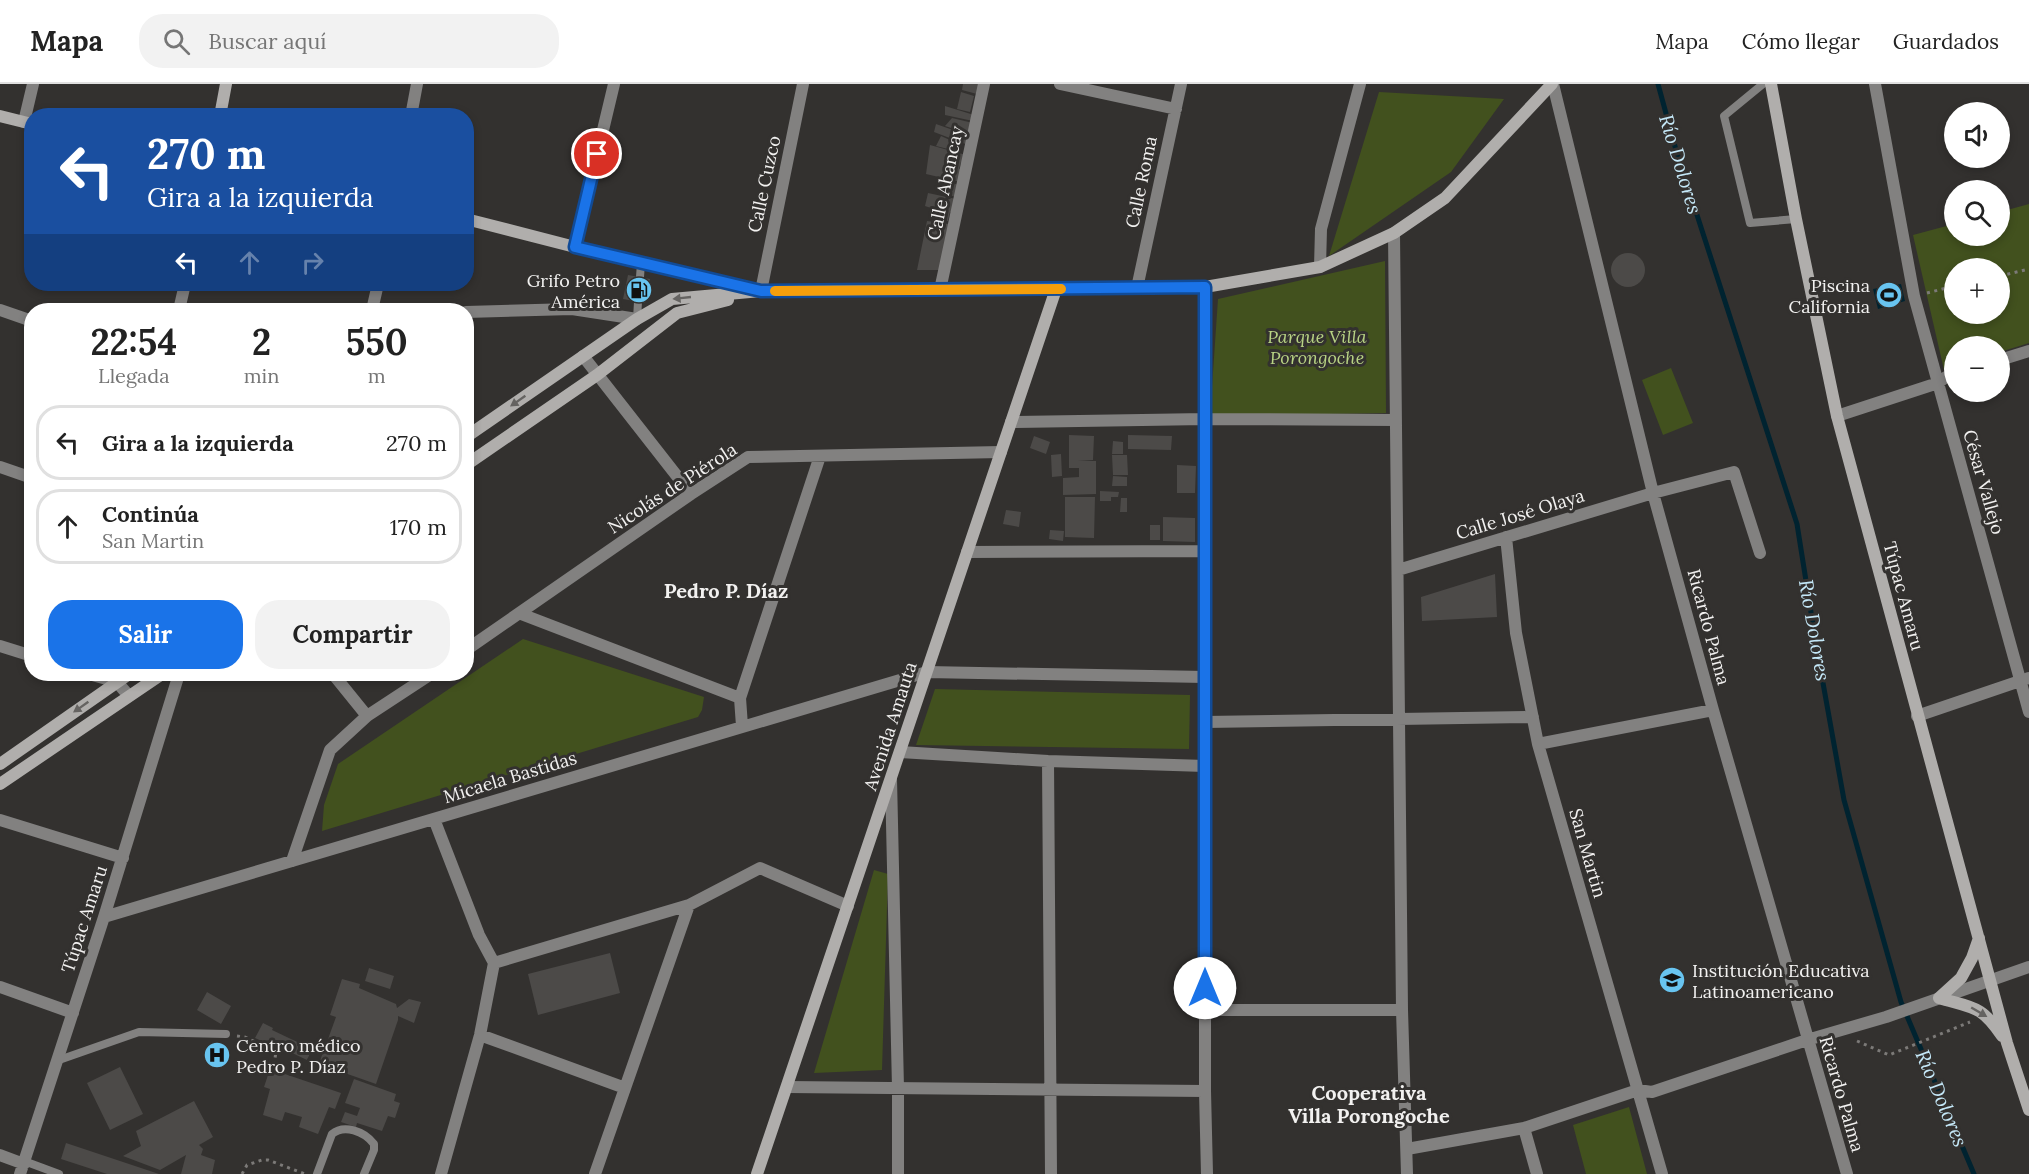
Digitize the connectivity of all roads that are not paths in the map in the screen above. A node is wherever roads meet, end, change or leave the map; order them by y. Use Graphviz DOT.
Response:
graph roads {
  1 [pos="33,84"];
  2 [pos="226,84"];
  3 [pos="417,84"];
  4 [pos="614,84"];
  5 [pos="803,84"];
  6 [pos="984,84"];
  7 [pos="1060,84"];
  8 [pos="1181,84"];
  9 [pos="1360,84"];
  10 [pos="1552,84"];
  11 [pos="1763,84"];
  12 [pos="1771,84"];
  13 [pos="1875,84"];
  14 [pos="30,108"];
  15 [pos="222,108"];
  16 [pos="412,108"];
  17 [pos="1176,109"];
  18 [pos="0,116"];
  19 [pos="24,122"];
  20 [pos="1796,219"];
  21 [pos="474,221"];
  22 [pos="1394,233"];
  23 [pos="575,247"];
  24 [pos="640,263"];
  25 [pos="1320,267"];
  26 [pos="640,277"];
  27 [pos="1205,287"];
  28 [pos="1137,288"];
  29 [pos="1056,289"];
  30 [pos="940,290"];
  31 [pos="761,291"];
  32 [pos="638,302"];
  33 [pos="0,310"];
  34 [pos="474,312"];
  35 [pos="24,318"];
  36 [pos="637,319"];
  37 [pos="2029,351"];
  38 [pos="583,356"];
  39 [pos="2010,357"];
  40 [pos="597,375"];
  41 [pos="1944,378"];
  42 [pos="1938,383"];
  43 [pos="1837,416"];
  44 [pos="1205,419"];
  45 [pos="1396,420"];
  46 [pos="1011,422"];
  47 [pos="474,431"];
  48 [pos="1001,452"];
  49 [pos="820,456"];
  50 [pos="474,460"];
  51 [pos="0,467"];
  52 [pos="24,475"];
  53 [pos="1653,493"];
  54 [pos="691,494"];
  55 [pos="1506,537"];
  56 [pos="1205,551"];
  57 [pos="967,552"];
  58 [pos="1760,553"];
  59 [pos="1398,570"];
  60 [pos="521,614"];
  61 [pos="474,645"];
  62 [pos="0,646"];
  63 [pos="24,654"];
  64 [pos="927,672"];
  65 [pos="1205,677"];
  66 [pos="2025,679"];
  67 [pos="114,681"];
  68 [pos="152,681"];
  69 [pos="177,681"];
  70 [pos="339,681"];
  71 [pos="420,681"];
  72 [pos="117,682"];
  73 [pos="129,696"];
  74 [pos="740,698"];
  75 [pos="1713,710"];
  76 [pos="2029,712"];
  77 [pos="367,716"];
  78 [pos="1917,716"];
  79 [pos="1533,717"];
  80 [pos="1399,719"];
  81 [pos="1205,722"];
  82 [pos="742,726"];
  83 [pos="1538,744"];
  84 [pos="900,752"];
  85 [pos="1048,761"];
  86 [pos="0,764"];
  87 [pos="1205,766"];
  88 [pos="891,779"];
  89 [pos="0,784"];
  90 [pos="434,819"];
  91 [pos="0,820"];
  92 [pos="123,858"];
  93 [pos="292,861"];
  94 [pos="689,905"];
  95 [pos="848,906"];
  96 [pos="104,917"];
  97 [pos="1979,937"];
  98 [pos="494,963"];
  99 [pos="2029,968"];
  100 [pos="1990,980"];
  101 [pos="0,987"];
  102 [pos="1936,999"];
  103 [pos="1206,1010"];
  104 [pos="1402,1010"];
  105 [pos="73,1013"];
  106 [pos="226,1034"];
  107 [pos="480,1035"];
  108 [pos="1807,1040"];
  109 [pos="2007,1043"];
  110 [pos="59,1060"];
  111 [pos="787,1087"];
  112 [pos="625,1088"];
  113 [pos="898,1088"];
  114 [pos="1050,1090"];
  115 [pos="1638,1090"];
  116 [pos="1205,1091"];
  117 [pos="2029,1110"];
  118 [pos="1524,1128"];
  119 [pos="1407,1149"];
  120 [pos="0,1155"];
  121 [pos="23,1166"];
  122 [pos="59,1174"];
  123 [pos="317,1174"];
  124 [pos="364,1174"];
  125 [pos="441,1174"];
  126 [pos="596,1174"];
  127 [pos="757,1174"];
  128 [pos="898,1174"];
  129 [pos="1051,1174"];
  130 [pos="1207,1174"];
  131 [pos="1407,1174"];
  132 [pos="1537,1174"];
  133 [pos="1662,1174"];
  134 [pos="1847,1174"];
  1 -- 14 [label="street"];
  2 -- 15 [label="main road"];
  3 -- 16 [label="street"];
  4 -- 23 [label="street"];
  5 -- 31 [label="street, Calle Cuzco"];
  6 -- 30 [label="street, Calle Abancay"];
  7 -- 17 [label="street"];
  8 -- 17 [label="street, Calle Roma"];
  9 -- 25 [label="street"];
  10 -- 22 [label="main road"];
  10 -- 53 [label="street, Ricardo Palma"];
  11 -- 20 [label="lane"];
  12 -- 20 [label="main road, Túpac Amaru"];
  13 -- 42 [label="street, César Vallejo"];
  17 -- 28 [label="street, Calle Roma"];
  18 -- 19 [label="main road"];
  20 -- 43 [label="main road, Túpac Amaru"];
  21 -- 23 [label="main road"];
  22 -- 25 [label="main road"];
  22 -- 45 [label="street"];
  23 -- 24 [label="main road"];
  24 -- 26 [label="lane"];
  24 -- 31 [label="main road"];
  25 -- 27 [label="main road"];
  27 -- 28 [label="main road"];
  27 -- 44 [label="street"];
  28 -- 29 [label="main road"];
  29 -- 30 [label="main road"];
  29 -- 46 [label="main road, Avenida Amauta"];
  30 -- 31 [label="main road"];
  31 -- 36 [label="main road, one-way"];
  31 -- 40 [label="main road"];
  32 -- 36 [label="lane"];
  33 -- 35 [label="street"];
  34 -- 36 [label="street"];
  36 -- 38 [label="main road"];
  37 -- 39 [label="street"];
  38 -- 40 [label="street"];
  38 -- 47 [label="main road, one-way"];
  40 -- 50 [label="main road"];
  40 -- 54 [label="street"];
  41 -- 42 [label="street"];
  42 -- 43 [label="street"];
  42 -- 66 [label="street, César Vallejo"];
  43 -- 78 [label="main road, Túpac Amaru"];
  44 -- 45 [label="street"];
  44 -- 46 [label="street"];
  44 -- 56 [label="street"];
  45 -- 59 [label="street"];
  46 -- 48 [label="main road, Avenida Amauta"];
  48 -- 49 [label="street, Nicolás de Piérola"];
  48 -- 57 [label="main road, Avenida Amauta"];
  49 -- 54 [label="street, Nicolás de Piérola"];
  49 -- 74 [label="street"];
  51 -- 52 [label="street"];
  53 -- 55 [label="street, Calle José Olaya"];
  53 -- 58 [label="street, Calle José Olaya"];
  53 -- 75 [label="street, Ricardo Palma"];
  54 -- 60 [label="street, Nicolás de Piérola"];
  55 -- 59 [label="street, Calle José Olaya"];
  55 -- 79 [label="street, San Martin"];
  56 -- 57 [label="street"];
  56 -- 65 [label="street"];
  57 -- 64 [label="main road, Avenida Amauta"];
  59 -- 80 [label="street"];
  60 -- 61 [label="street, Nicolás de Piérola"];
  60 -- 74 [label="street"];
  62 -- 63 [label="street"];
  64 -- 65 [label="street, Micaela Bastidas"];
  64 -- 82 [label="street, Micaela Bastidas"];
  64 -- 84 [label="main road, Avenida Amauta"];
  65 -- 81 [label="street"];
  66 -- 76 [label="street, César Vallejo"];
  66 -- 78 [label="street"];
  67 -- 72 [label="street"];
  68 -- 73 [label="main road"];
  69 -- 92 [label="street, Túpac Amaru"];
  70 -- 77 [label="street"];
  71 -- 77 [label="street"];
  72 -- 73 [label="street"];
  72 -- 86 [label="main road, one-way"];
  73 -- 89 [label="main road"];
  74 -- 82 [label="street"];
  75 -- 83 [label="street"];
  75 -- 108 [label="street, Ricardo Palma"];
  77 -- 93 [label="street"];
  78 -- 97 [label="main road, Túpac Amaru"];
  79 -- 80 [label="street"];
  79 -- 83 [label="street, San Martin"];
  80 -- 81 [label="street"];
  80 -- 104 [label="street"];
  81 -- 87 [label="street"];
  82 -- 90 [label="street, Micaela Bastidas"];
  83 -- 115 [label="street, San Martin"];
  84 -- 85 [label="street"];
  84 -- 88 [label="main road, Avenida Amauta"];
  85 -- 87 [label="street"];
  85 -- 114 [label="street"];
  87 -- 103 [label="street"];
  88 -- 95 [label="main road, Avenida Amauta"];
  88 -- 113 [label="street"];
  90 -- 93 [label="street, Micaela Bastidas"];
  90 -- 98 [label="street"];
  91 -- 92 [label="street"];
  92 -- 96 [label="street, Túpac Amaru"];
  93 -- 96 [label="street, Micaela Bastidas"];
  94 -- 95 [label="street"];
  94 -- 98 [label="street"];
  94 -- 112 [label="street"];
  95 -- 111 [label="main road, Avenida Amauta"];
  96 -- 105 [label="street, Túpac Amaru"];
  97 -- 100 [label="main road, Túpac Amaru"];
  97 -- 102 [label="main road"];
  98 -- 107 [label="street"];
  99 -- 100 [label="street"];
  100 -- 102 [label="street"];
  100 -- 109 [label="main road, Túpac Amaru"];
  101 -- 105 [label="street"];
  102 -- 108 [label="street"];
  102 -- 109 [label="main road, one-way"];
  103 -- 104 [label="street"];
  103 -- 116 [label="street"];
  104 -- 119 [label="street"];
  105 -- 110 [label="street, Túpac Amaru"];
  106 -- 110 [label="lane"];
  107 -- 112 [label="street"];
  107 -- 125 [label="street"];
  108 -- 115 [label="street"];
  108 -- 134 [label="street, Ricardo Palma"];
  109 -- 117 [label="main road, Túpac Amaru"];
  110 -- 121 [label="street, Túpac Amaru"];
  111 -- 113 [label="street"];
  111 -- 127 [label="main road, Avenida Amauta"];
  112 -- 126 [label="street"];
  113 -- 114 [label="street"];
  113 -- 128 [label="street"];
  114 -- 116 [label="street"];
  114 -- 129 [label="street"];
  115 -- 118 [label="street"];
  115 -- 133 [label="street, San Martin"];
  116 -- 130 [label="street"];
  118 -- 119 [label="street"];
  118 -- 132 [label="street"];
  119 -- 131 [label="street"];
  120 -- 121 [label="street"];
  121 -- 122 [label="lane"];
  123 -- 124 [label="lane"];
}
